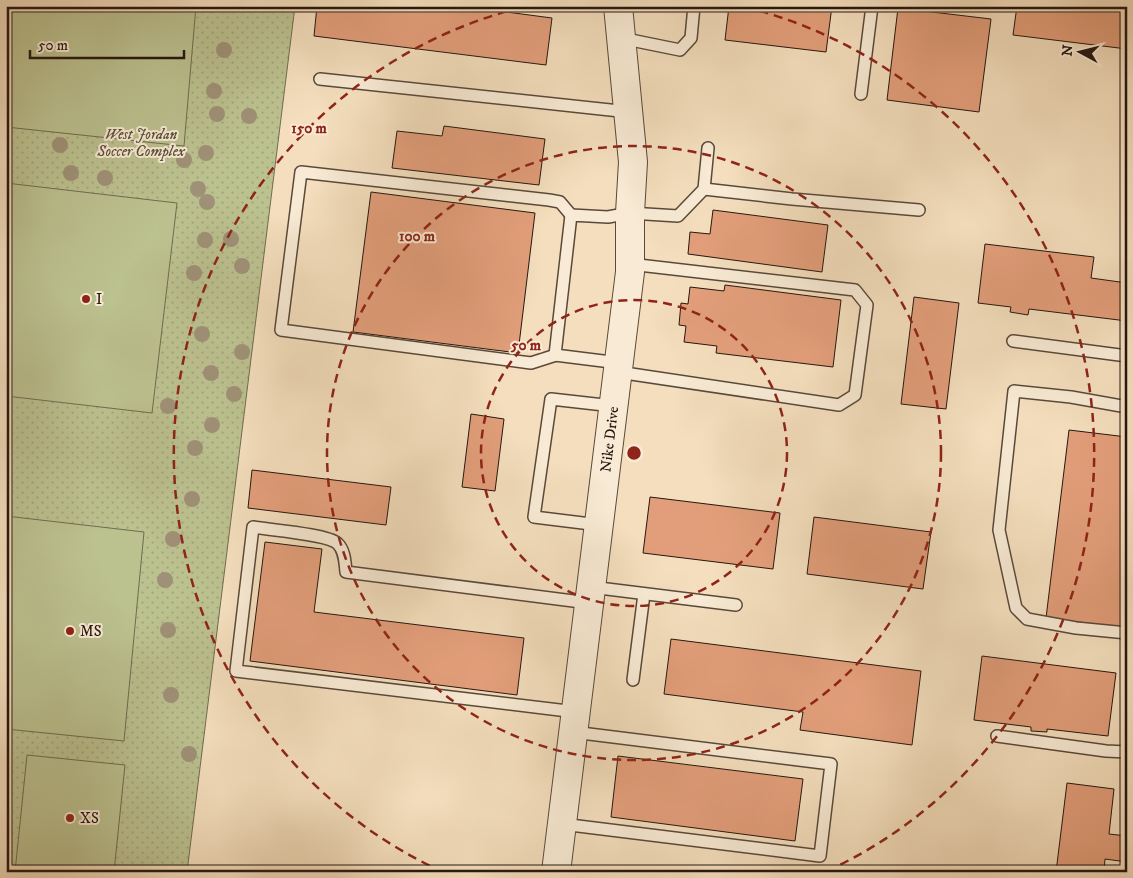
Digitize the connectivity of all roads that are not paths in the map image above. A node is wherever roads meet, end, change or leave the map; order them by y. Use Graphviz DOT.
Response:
graph roads {
  1 [pos="618,6"];
  2 [pos="694,6"];
  3 [pos="872,6"];
  4 [pos="621,38"];
  5 [pos="320,79"];
  6 [pos="861,94"];
  7 [pos="629,112"];
  8 [pos="708,148"];
  9 [pos="704,189"];
  10 [pos="919,210"];
  11 [pos="630,213"];
  12 [pos="571,214"];
  13 [pos="630,264"];
  14 [pos="1013,340"];
  15 [pos="556,355"];
  16 [pos="1127,356"];
  17 [pos="618,367"];
  18 [pos="614,406"];
  19 [pos="1127,407"];
  20 [pos="599,525"];
  21 [pos="644,594"];
  22 [pos="590,595"];
  23 [pos="736,605"];
  24 [pos="1127,634"];
  25 [pos="633,680"];
  26 [pos="575,722"];
  27 [pos="997,736"];
  28 [pos="1127,752"];
  29 [pos="562,824"];
  30 [pos="556,872"];
  1 -- 4 [label="street, Nike Drive"];
  2 -- 4 [label="lane"];
  3 -- 6 [label="lane"];
  4 -- 7 [label="street, Nike Drive"];
  5 -- 7 [label="lane"];
  7 -- 11 [label="street, Nike Drive"];
  8 -- 9 [label="lane"];
  9 -- 10 [label="lane"];
  9 -- 11 [label="lane"];
  11 -- 12 [label="lane"];
  11 -- 13 [label="street, Nike Drive"];
  12 -- 15 [label="lane"];
  12 -- 15 [label="lane"];
  13 -- 17 [label="street, Nike Drive"];
  13 -- 17 [label="lane"];
  14 -- 16 [label="lane"];
  15 -- 17 [label="lane"];
  17 -- 18 [label="street, Nike Drive"];
  18 -- 20 [label="street, Nike Drive"];
  18 -- 20 [label="lane"];
  19 -- 24 [label="lane"];
  20 -- 22 [label="street, Nike Drive"];
  21 -- 22 [label="lane"];
  21 -- 23 [label="lane"];
  21 -- 25 [label="lane"];
  22 -- 26 [label="street, Nike Drive"];
  22 -- 26 [label="lane"];
  26 -- 29 [label="street, Nike Drive"];
  26 -- 29 [label="lane"];
  27 -- 28 [label="lane"];
  29 -- 30 [label="street, Nike Drive"];
}
